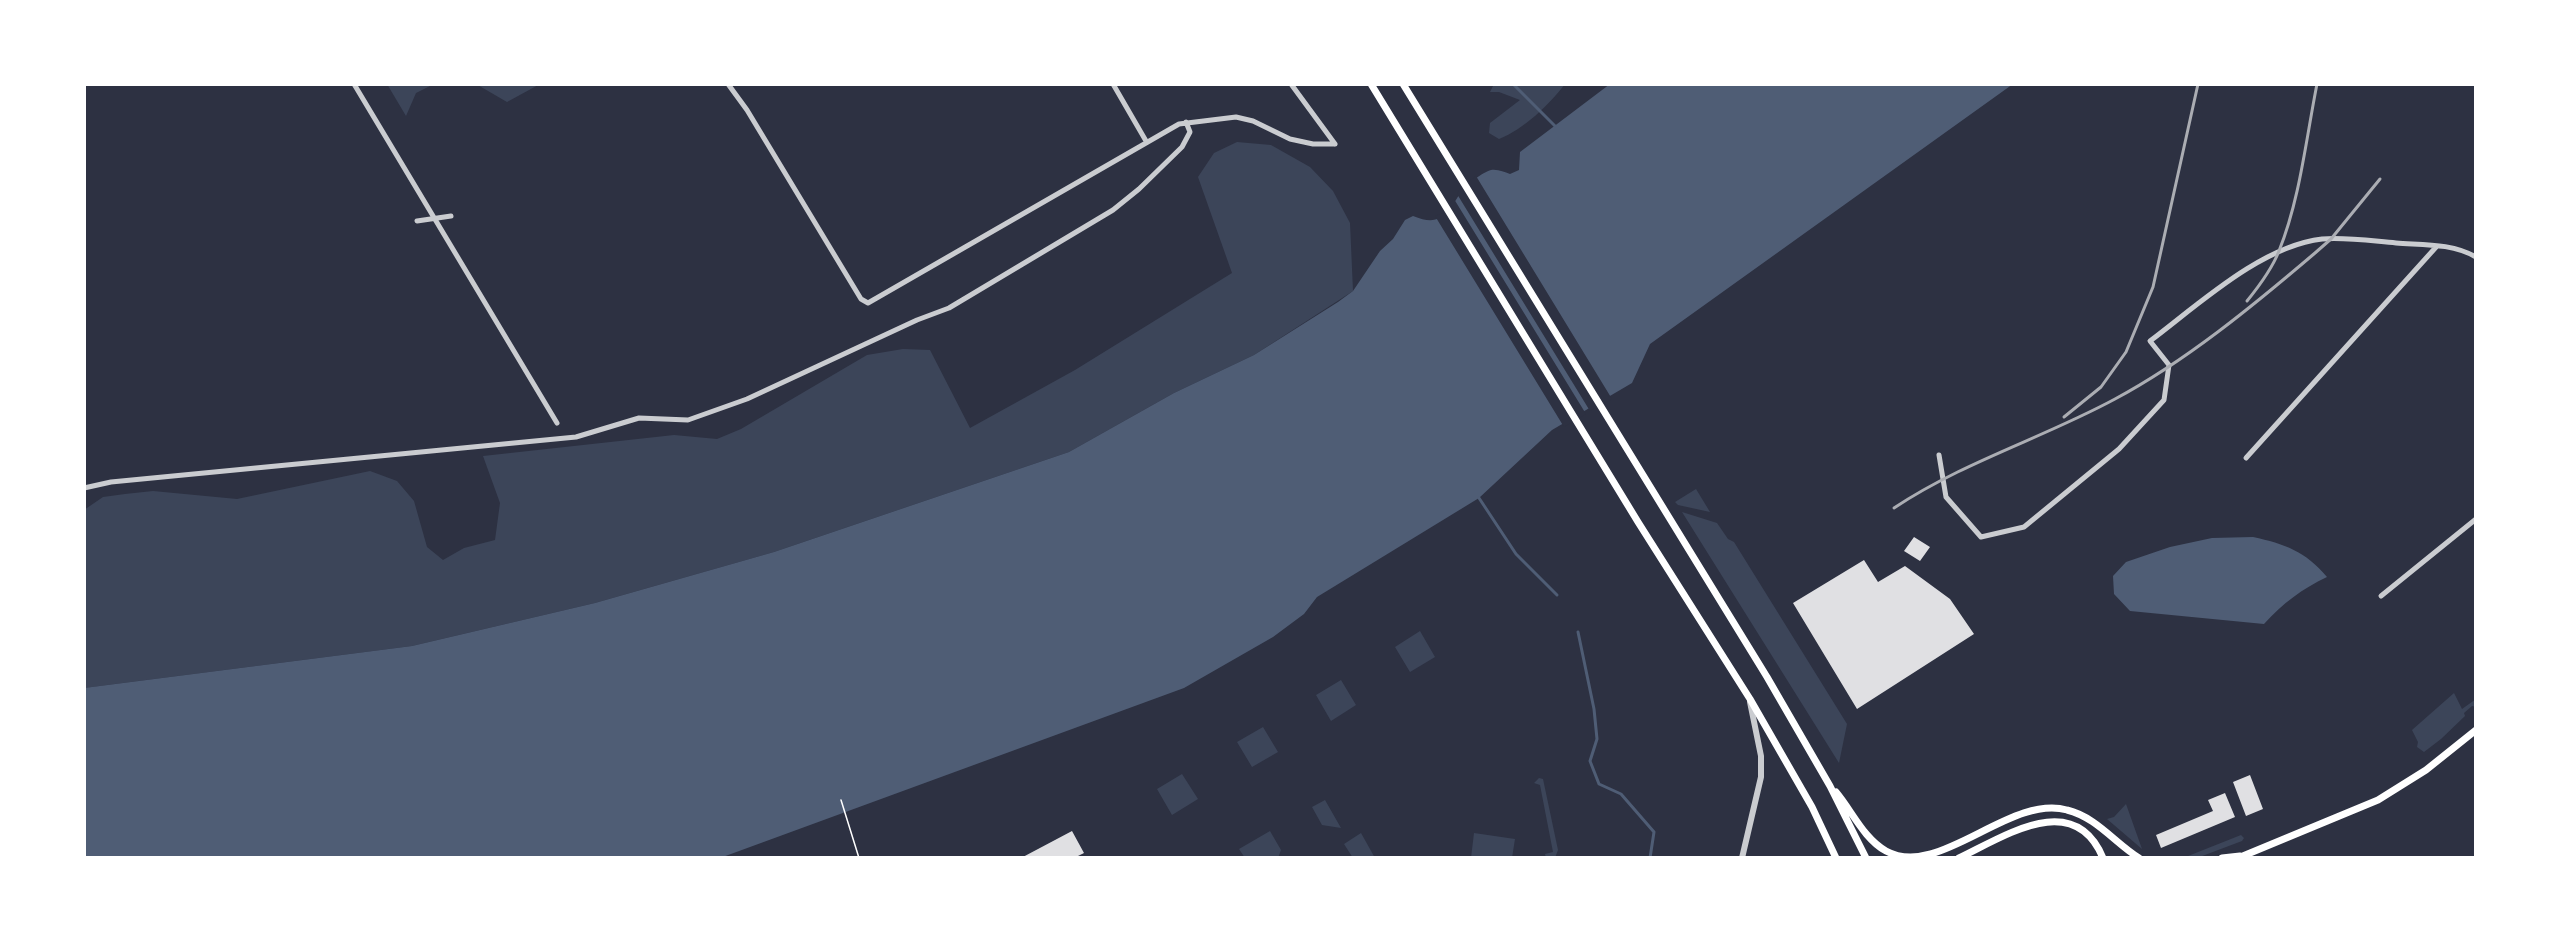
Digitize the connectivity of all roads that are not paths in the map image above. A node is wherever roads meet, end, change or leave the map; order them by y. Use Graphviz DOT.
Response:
graph roads {
  1 [pos="354,84"];
  2 [pos="728,84"];
  3 [pos="1113,84"];
  4 [pos="1291,84"];
  5 [pos="1371,84"];
  6 [pos="1405,86"];
  7 [pos="1186,122"];
  8 [pos="1146,141"];
  9 [pos="451,216"];
  10 [pos="433,218"];
  11 [pos="417,220"];
  12 [pos="2437,246"];
  13 [pos="2476,257"];
  14 [pos="557,423"];
  15 [pos="1939,455"];
  16 [pos="2246,458"];
  17 [pos="84,488"];
  18 [pos="2476,519"];
  19 [pos="2381,596"];
  20 [pos="1750,699"];
  21 [pos="2476,730"];
  22 [pos="1830,786"];
  23 [pos="2240,857"];
  24 [pos="1742,858"];
  25 [pos="1836,858"];
  26 [pos="1866,858"];
  27 [pos="1959,858"];
  28 [pos="2103,858"];
  29 [pos="2139,858"];
  30 [pos="2222,858"];
  1 -- 10 [label="street"];
  2 -- 8 [label="street"];
  3 -- 8 [label="street"];
  4 -- 7 [label="street"];
  5 -- 20 [label="main road"];
  6 -- 22 [label="main road"];
  7 -- 8 [label="street"];
  7 -- 17 [label="street"];
  9 -- 10 [label="street"];
  10 -- 11 [label="street"];
  10 -- 14 [label="street"];
  12 -- 13 [label="street"];
  12 -- 15 [label="street"];
  12 -- 16 [label="street"];
  18 -- 19 [label="street"];
  20 -- 24 [label="street"];
  20 -- 25 [label="main road"];
  21 -- 23 [label="main road"];
  22 -- 26 [label="main road"];
  22 -- 29 [label="main road"];
  23 -- 30 [label="main road"];
  27 -- 28 [label="main road"];
}
